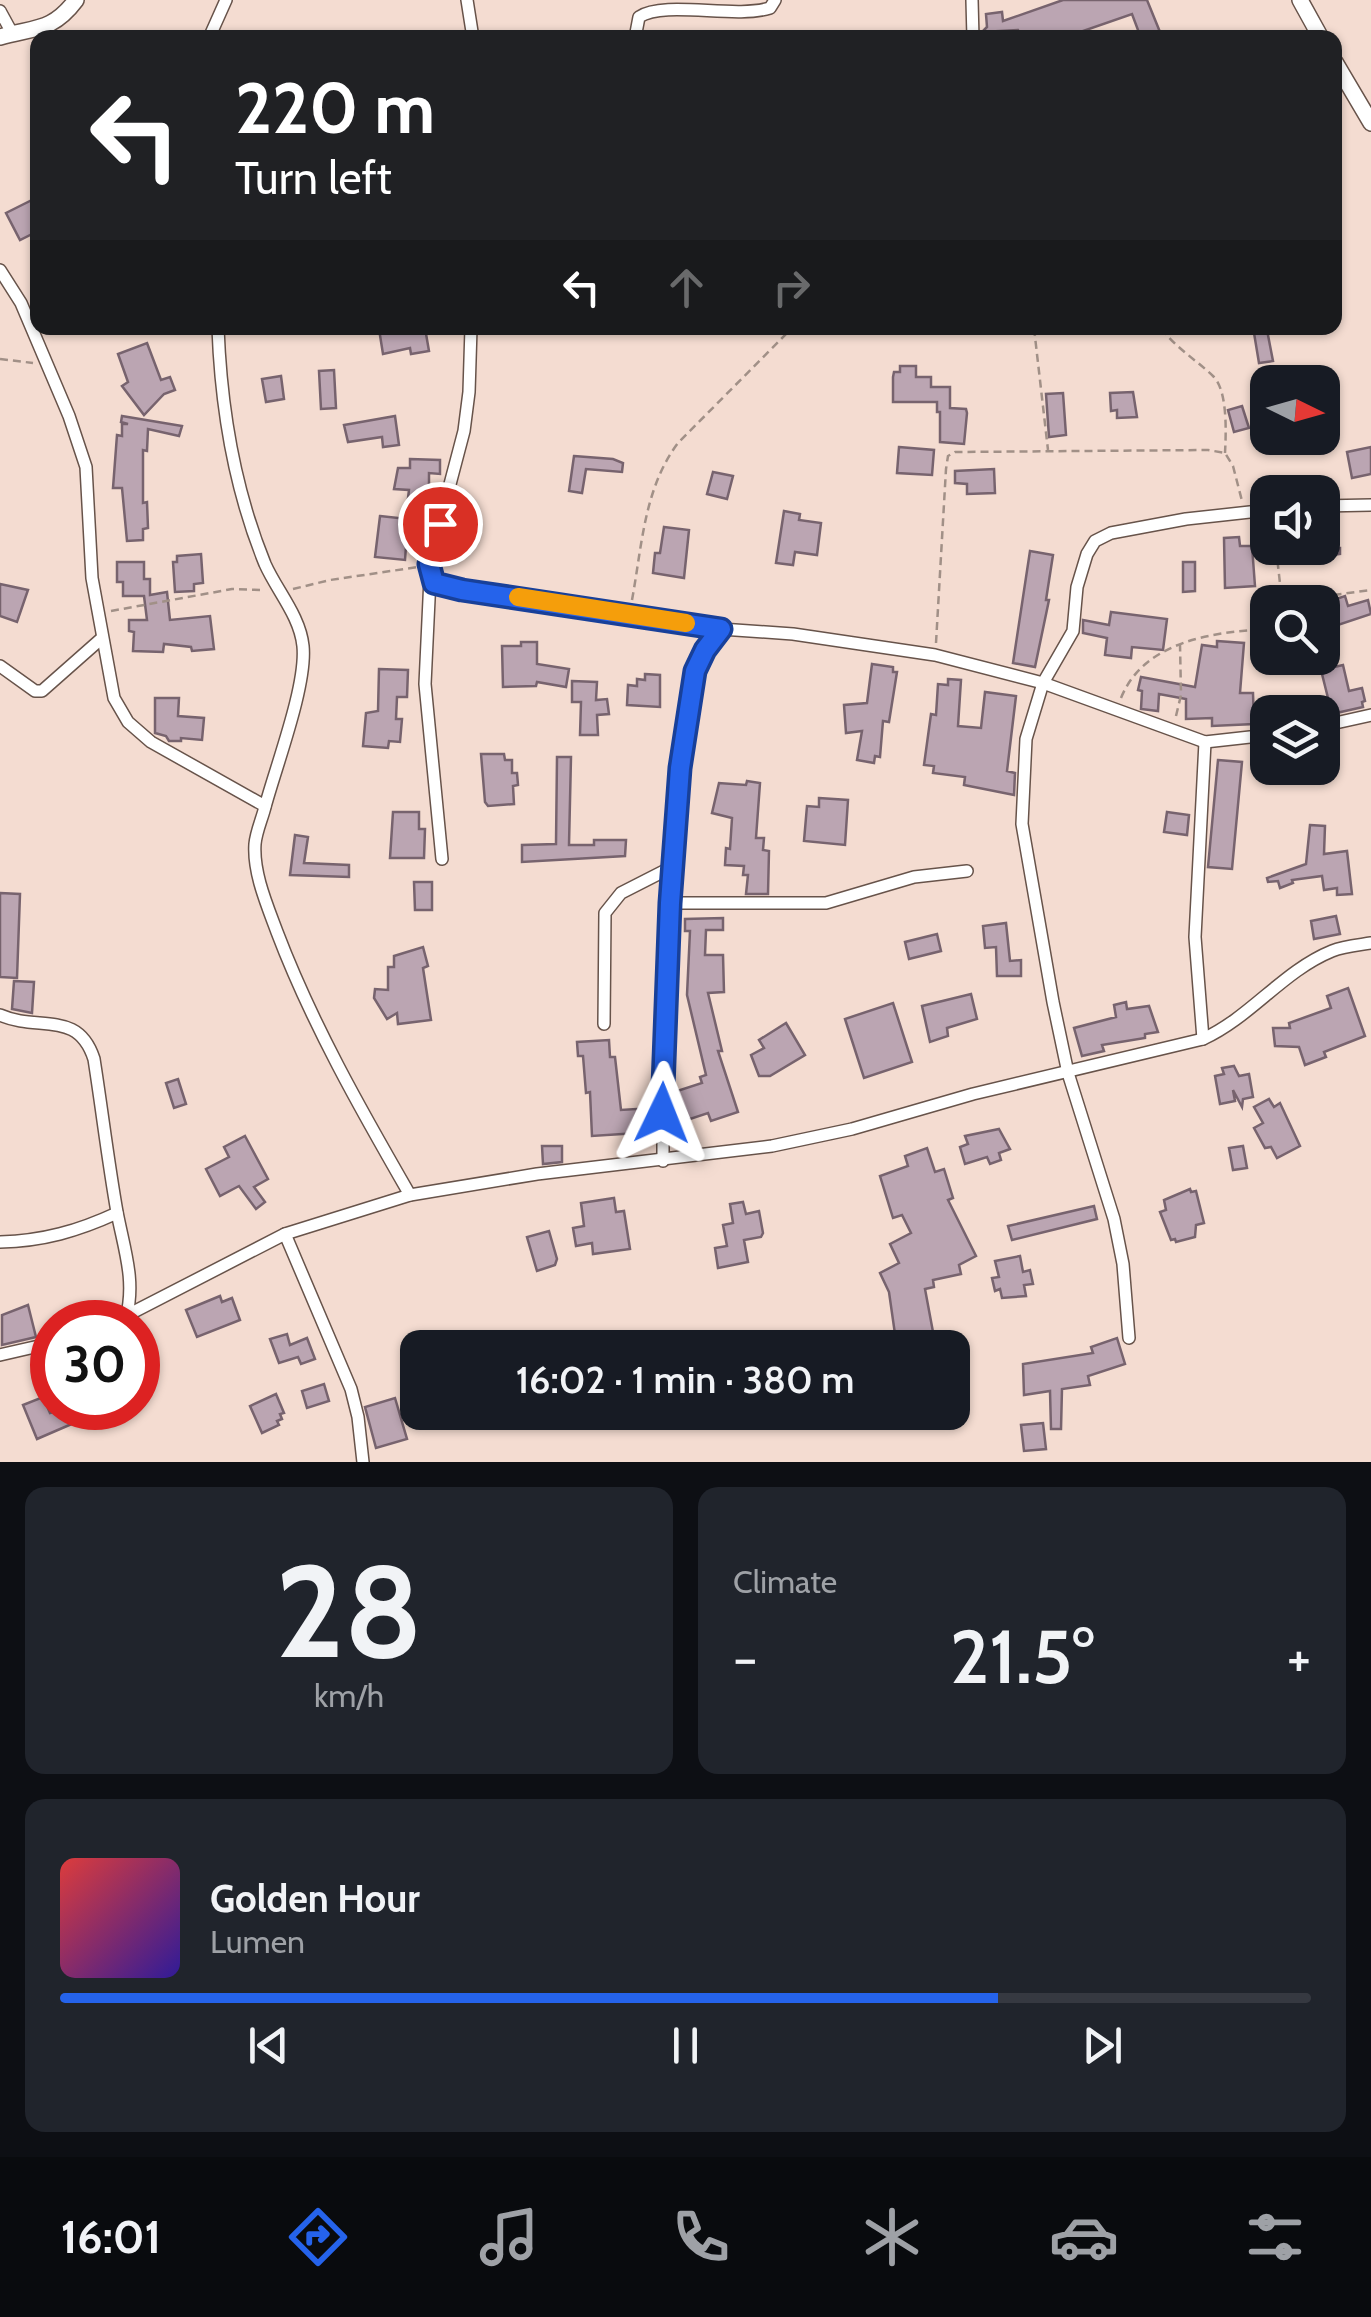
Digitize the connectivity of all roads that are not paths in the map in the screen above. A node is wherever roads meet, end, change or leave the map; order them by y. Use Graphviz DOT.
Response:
graph roads {
  1 [pos="76,0"];
  2 [pos="226,0"];
  3 [pos="467,0"];
  4 [pos="775,0"];
  5 [pos="972,0"];
  6 [pos="1300,0"];
  7 [pos="0,11"];
  8 [pos="47,30"];
  9 [pos="213,30"];
  10 [pos="472,30"];
  11 [pos="637,30"];
  12 [pos="973,30"];
  13 [pos="1317,30"];
  14 [pos="6,35"];
  15 [pos="1342,77"];
  16 [pos="1371,123"];
  17 [pos="0,270"];
  18 [pos="30,324"];
  19 [pos="35,335"];
  20 [pos="218,335"];
  21 [pos="471,335"];
  22 [pos="1371,505"];
  23 [pos="1340,506"];
  24 [pos="1250,512"];
  25 [pos="430,571"];
  26 [pos="721,629"];
  27 [pos="102,638"];
  28 [pos="0,666"];
  29 [pos="1042,684"];
  30 [pos="1371,715"];
  31 [pos="1340,722"];
  32 [pos="1250,737"];
  33 [pos="1205,742"];
  34 [pos="266,806"];
  35 [pos="442,859"];
  36 [pos="672,867"];
  37 [pos="966,872"];
  38 [pos="670,903"];
  39 [pos="1371,943"];
  40 [pos="0,1015"];
  41 [pos="604,1024"];
  42 [pos="1203,1039"];
  43 [pos="1068,1073"];
  44 [pos="663,1161"];
  45 [pos="410,1196"];
  46 [pos="117,1213"];
  47 [pos="285,1234"];
  48 [pos="0,1242"];
  49 [pos="127,1300"];
  50 [pos="158,1300"];
  51 [pos="1129,1338"];
  52 [pos="30,1347"];
  53 [pos="0,1354"];
  54 [pos="362,1462"];
  1 -- 8 [label="main road"];
  2 -- 9 [label="street"];
  3 -- 10 [label="street"];
  4 -- 11 [label="street"];
  5 -- 12 [label="street"];
  6 -- 13 [label="main road"];
  7 -- 14 [label="street"];
  15 -- 16 [label="main road"];
  17 -- 18 [label="street"];
  19 -- 27 [label="street"];
  20 -- 34 [label="street"];
  21 -- 25 [label="street"];
  22 -- 23 [label="street"];
  24 -- 29 [label="street"];
  25 -- 26 [label="street"];
  25 -- 35 [label="street"];
  26 -- 29 [label="street"];
  26 -- 36 [label="street"];
  27 -- 28 [label="street"];
  27 -- 34 [label="street"];
  29 -- 33 [label="street"];
  29 -- 43 [label="street"];
  30 -- 31 [label="street"];
  32 -- 33 [label="street"];
  33 -- 42 [label="street"];
  34 -- 45 [label="street"];
  36 -- 38 [label="street"];
  36 -- 41 [label="street"];
  37 -- 38 [label="street"];
  38 -- 44 [label="street"];
  39 -- 42 [label="street"];
  40 -- 46 [label="street"];
  42 -- 43 [label="street"];
  43 -- 44 [label="street"];
  43 -- 51 [label="street"];
  44 -- 45 [label="street"];
  45 -- 47 [label="street"];
  46 -- 48 [label="street"];
  46 -- 49 [label="street"];
  47 -- 50 [label="street"];
  47 -- 54 [label="street"];
  52 -- 53 [label="street"];
}
